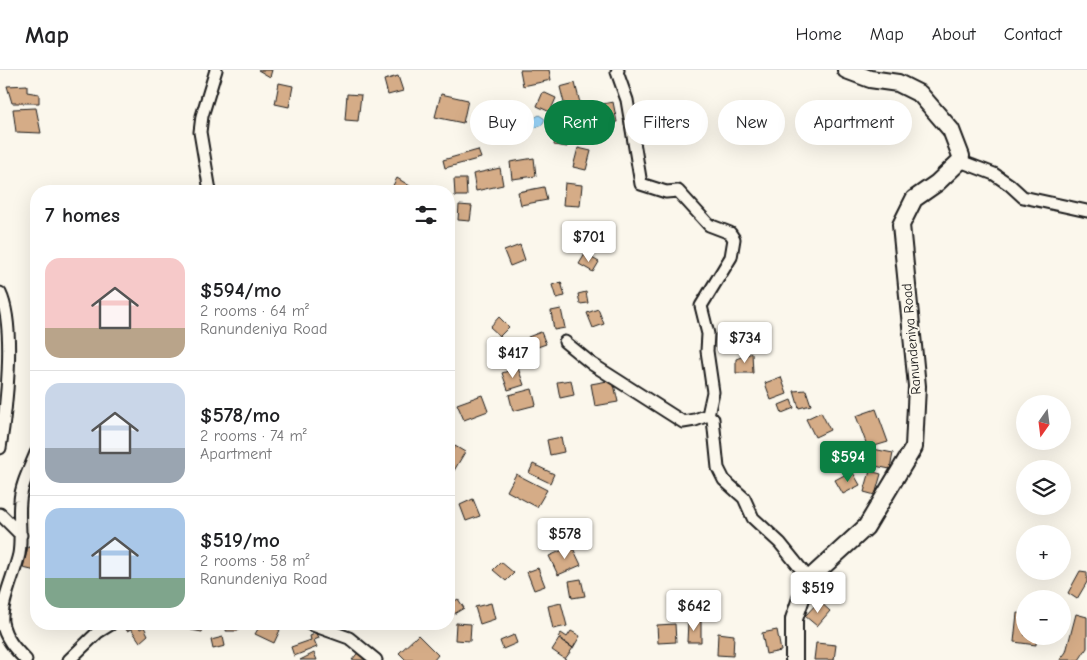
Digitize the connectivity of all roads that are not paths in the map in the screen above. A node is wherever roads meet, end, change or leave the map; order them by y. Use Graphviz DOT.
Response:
graph roads {
  1 [pos="216,70"];
  2 [pos="618,70"];
  3 [pos="846,70"];
  4 [pos="960,161"];
  5 [pos="209,185"];
  6 [pos="1087,211"];
  7 [pos="0,293"];
  8 [pos="565,342"];
  9 [pos="708,415"];
  10 [pos="1,433"];
  11 [pos="0,448"];
  12 [pos="30,470"];
  13 [pos="0,514"];
  14 [pos="21,535"];
  15 [pos="807,580"];
  16 [pos="101,630"];
  17 [pos="327,630"];
  18 [pos="26,660"];
  19 [pos="69,660"];
  20 [pos="376,660"];
  21 [pos="794,660"];
  1 -- 5 [label="street"];
  2 -- 9 [label="street"];
  3 -- 4 [label="main road"];
  4 -- 6 [label="street"];
  4 -- 15 [label="main road, Ranundeniya Road"];
  7 -- 10 [label="street"];
  8 -- 9 [label="street"];
  9 -- 15 [label="street"];
  10 -- 11 [label="street"];
  12 -- 14 [label="street"];
  13 -- 14 [label="street"];
  14 -- 18 [label="street"];
  15 -- 21 [label="main road, Ranundeniya Road"];
  16 -- 19 [label="street"];
  17 -- 20 [label="street"];
}
